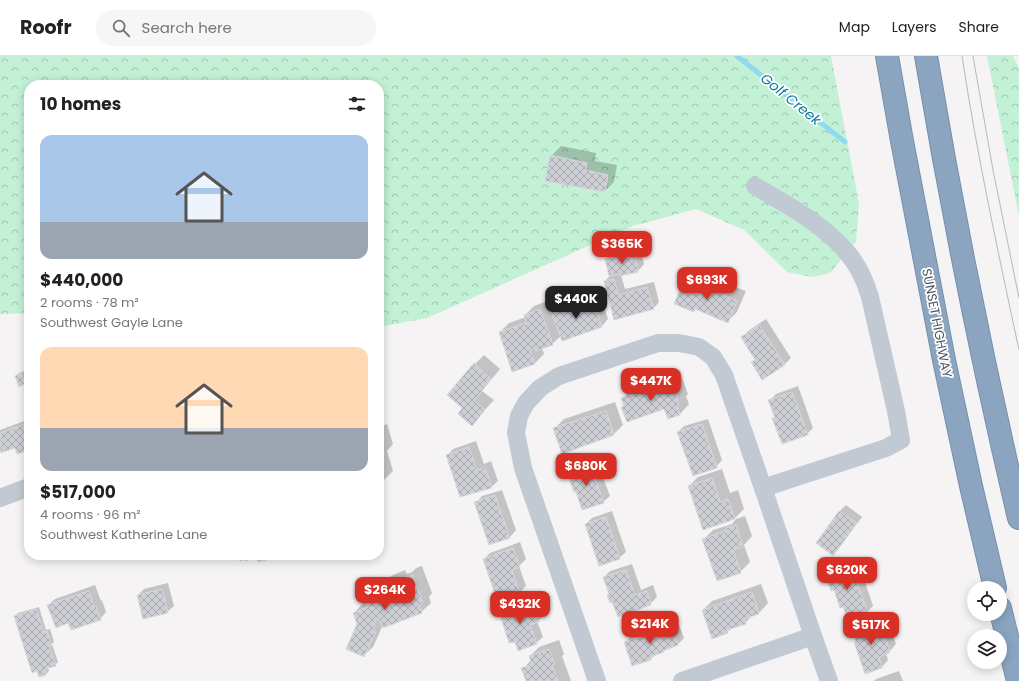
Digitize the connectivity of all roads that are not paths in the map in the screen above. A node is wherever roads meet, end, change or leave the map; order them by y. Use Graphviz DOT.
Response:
graph roads {
  1 [pos="887,56"];
  2 [pos="926,56"];
  3 [pos="755,186"];
  4 [pos="763,488"];
  5 [pos="24,489"];
  6 [pos="0,498"];
  7 [pos="1019,518"];
  8 [pos="993,581"];
  9 [pos="1003,621"];
  10 [pos="813,636"];
  11 [pos="597,681"];
  12 [pos="682,681"];
  13 [pos="829,681"];
  14 [pos="1018,681"];
  1 -- 8 [label="highway, SUNSET HIGHWAY"];
  2 -- 7 [label="highway"];
  3 -- 4 [label="street"];
  4 -- 10 [label="street"];
  4 -- 11 [label="street"];
  5 -- 6 [label="street"];
  9 -- 14 [label="highway"];
  10 -- 12 [label="street"];
  10 -- 13 [label="street"];
}
